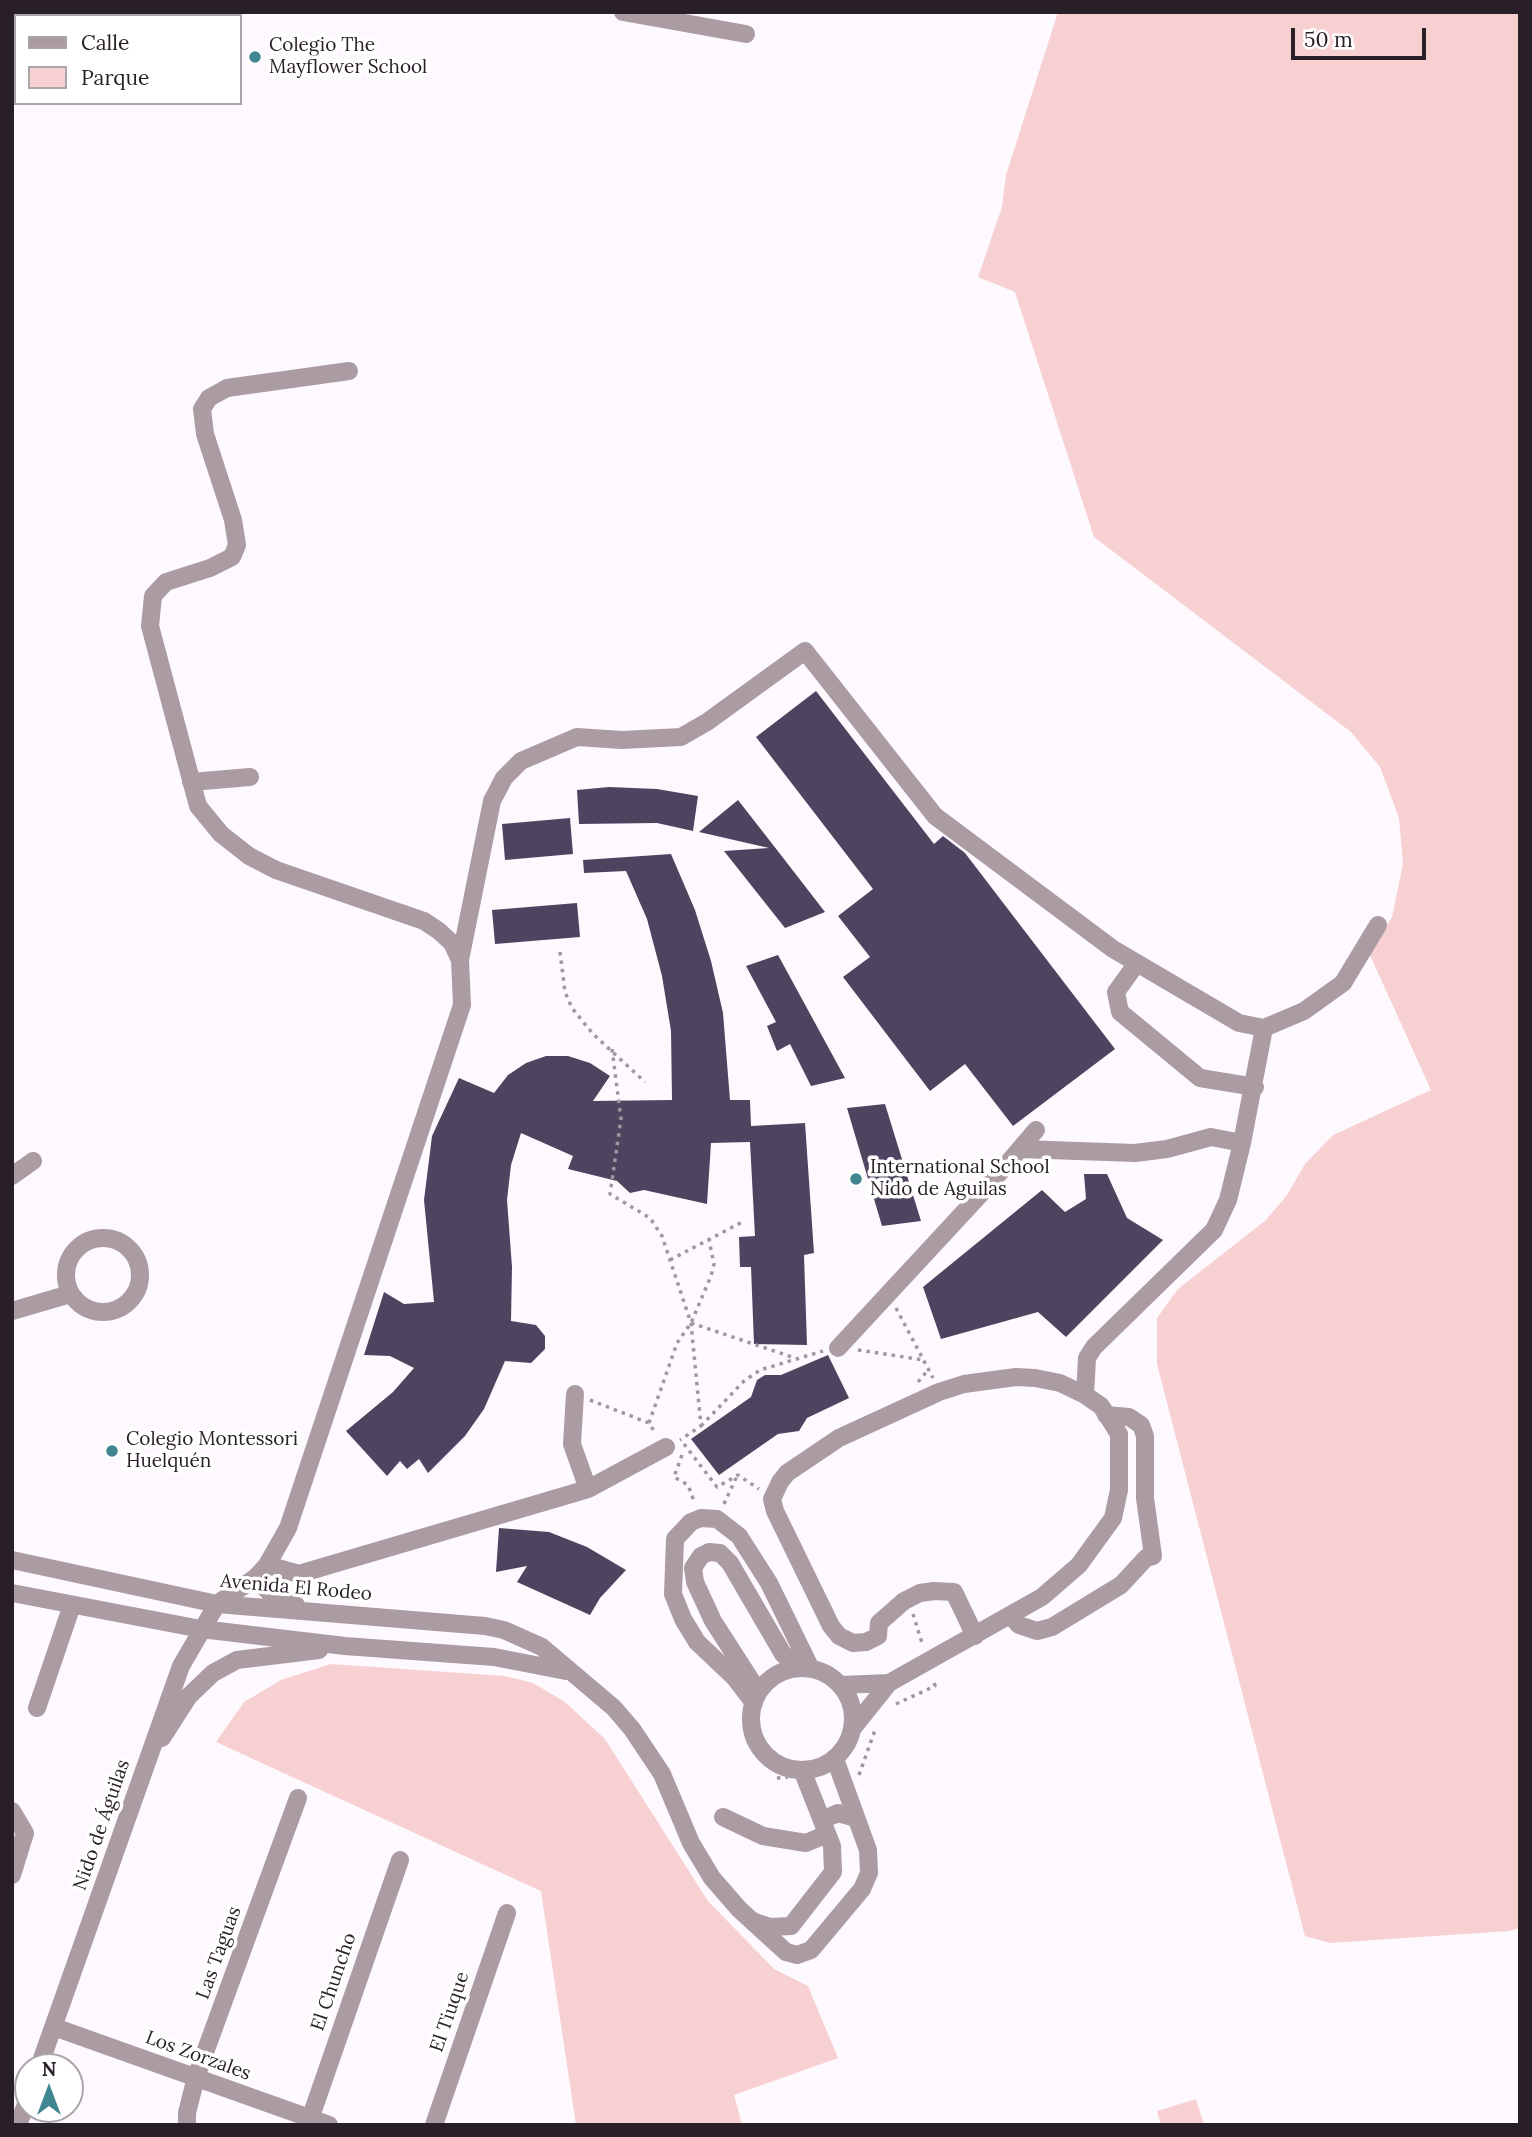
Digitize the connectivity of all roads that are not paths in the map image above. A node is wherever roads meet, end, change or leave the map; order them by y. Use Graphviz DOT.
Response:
graph roads {
  1 [pos="623,12"];
  2 [pos="694,18"];
  3 [pos="746,34"];
  4 [pos="349,371"];
  5 [pos="250,777"];
  6 [pos="191,782"];
  7 [pos="1378,925"];
  8 [pos="460,960"];
  9 [pos="1137,963"];
  10 [pos="1265,1028"];
  11 [pos="1255,1087"];
  12 [pos="1037,1130"];
  13 [pos="1242,1143"];
  14 [pos="1020,1149"];
  15 [pos="33,1161"];
  16 [pos="12,1176"];
  17 [pos="70,1294"];
  18 [pos="12,1311"];
  19 [pos="838,1348"];
  20 [pos="575,1394"];
  21 [pos="1085,1395"];
  22 [pos="1106,1415"];
  23 [pos="673,1443"];
  24 [pos="588,1489"];
  25 [pos="12,1560"];
  26 [pos="261,1571"];
  27 [pos="12,1593"];
  28 [pos="217,1604"];
  29 [pos="72,1605"];
  30 [pos="327,1612"];
  31 [pos="1010,1615"];
  32 [pos="201,1629"];
  33 [pos="504,1630"];
  34 [pos="975,1636"];
  35 [pos="345,1646"];
  36 [pos="494,1657"];
  37 [pos="806,1669"];
  38 [pos="566,1671"];
  39 [pos="889,1684"];
  40 [pos="841,1685"];
  41 [pos="756,1698"];
  42 [pos="37,1708"];
  43 [pos="853,1728"];
  44 [pos="835,1759"];
  45 [pos="145,1764"];
  46 [pos="802,1770"];
  47 [pos="298,1798"];
  48 [pos="12,1811"];
  49 [pos="723,1817"];
  50 [pos="856,1818"];
  51 [pos="825,1827"];
  52 [pos="400,1860"];
  53 [pos="12,1875"];
  54 [pos="506,1913"];
  55 [pos="755,1922"];
  56 [pos="54,2027"];
  57 [pos="44,2053"];
  58 [pos="196,2077"];
  59 [pos="308,2121"];
  60 [pos="187,2125"];
  61 [pos="329,2125"];
  62 [pos="434,2125"];
  1 -- 2 [label="street"];
  2 -- 3 [label="street"];
  4 -- 6 [label="street"];
  5 -- 6 [label="street"];
  6 -- 8 [label="street"];
  7 -- 10 [label="street"];
  8 -- 9 [label="street"];
  8 -- 26 [label="street"];
  9 -- 10 [label="street"];
  9 -- 11 [label="street"];
  10 -- 11 [label="street"];
  11 -- 13 [label="street"];
  12 -- 14 [label="street"];
  13 -- 14 [label="street"];
  13 -- 21 [label="street"];
  14 -- 19 [label="street"];
  15 -- 16 [label="street"];
  17 -- 17 [label="street"];
  17 -- 18 [label="street"];
  20 -- 24 [label="street"];
  21 -- 22 [label="street"];
  21 -- 34 [label="street"];
  22 -- 31 [label="street"];
  22 -- 31 [label="street"];
  23 -- 24 [label="street"];
  24 -- 26 [label="street"];
  25 -- 28 [label="street, Avenida El Rodeo"];
  26 -- 28 [label="street"];
  26 -- 30 [label="street"];
  27 -- 29 [label="street, Avenida El Rodeo"];
  28 -- 30 [label="street, Avenida El Rodeo"];
  28 -- 32 [label="street, Nido de Águilas"];
  29 -- 32 [label="street, Avenida El Rodeo"];
  29 -- 42 [label="street"];
  30 -- 33 [label="street, Avenida El Rodeo"];
  31 -- 34 [label="street"];
  32 -- 35 [label="street, Avenida El Rodeo"];
  32 -- 45 [label="street, Nido de Águilas"];
  33 -- 36 [label="street"];
  33 -- 38 [label="street, Avenida El Rodeo"];
  34 -- 39 [label="street"];
  35 -- 36 [label="street, Avenida El Rodeo"];
  35 -- 45 [label="street"];
  36 -- 38 [label="street, Avenida El Rodeo"];
  37 -- 40 [label="street"];
  37 -- 41 [label="street"];
  37 -- 41 [label="street"];
  37 -- 41 [label="street"];
  38 -- 55 [label="street, Avenida El Rodeo"];
  39 -- 40 [label="street"];
  39 -- 43 [label="street"];
  40 -- 43 [label="street"];
  41 -- 46 [label="street"];
  43 -- 44 [label="street"];
  44 -- 46 [label="street"];
  44 -- 50 [label="street, Avenida El Rodeo"];
  45 -- 56 [label="street, Nido de Águilas"];
  46 -- 51 [label="street"];
  47 -- 58 [label="street, Las Taguas"];
  48 -- 53 [label="street"];
  49 -- 51 [label="street"];
  50 -- 51 [label="street"];
  50 -- 55 [label="street, Avenida El Rodeo"];
  51 -- 55 [label="street"];
  52 -- 59 [label="street, El Chuncho"];
  54 -- 62 [label="street, El Tiuque"];
  56 -- 57 [label="street, Nido de Águilas"];
  56 -- 58 [label="street, Los Zorzales"];
  58 -- 59 [label="street, Los Zorzales"];
  58 -- 60 [label="street, Las Taguas"];
  59 -- 61 [label="street, Los Zorzales"];
}
